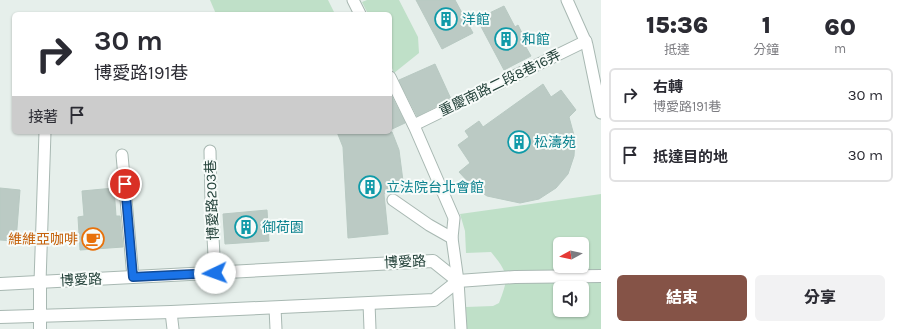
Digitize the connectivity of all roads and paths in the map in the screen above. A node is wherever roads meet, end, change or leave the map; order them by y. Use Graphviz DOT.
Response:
graph roads {
  1 [pos="353,0"];
  2 [pos="567,0"];
  3 [pos="359,12"];
  4 [pos="586,41"];
  5 [pos="392,81"];
  6 [pos="601,113"];
  7 [pos="414,125"];
  8 [pos="45,134"];
  9 [pos="210,151"];
  10 [pos="122,155"];
  11 [pos="393,200"];
  12 [pos="452,238"];
  13 [pos="215,273"];
  14 [pos="601,276"];
  15 [pos="133,277"];
  16 [pos="458,281"];
  17 [pos="40,282"];
  18 [pos="0,284"];
  19 [pos="369,303"];
  20 [pos="275,308"];
  21 [pos="171,312"];
  22 [pos="40,315"];
  23 [pos="0,316"];
  24 [pos="40,329"];
  25 [pos="172,329"];
  26 [pos="276,329"];
  27 [pos="370,329"];
  28 [pos="461,329"];
  1 -- 3 [label="lane"];
  2 -- 4 [label="lane"];
  4 -- 6 [label="lane"];
  4 -- 7 [label="lane, 重慶南路二段8巷16弄"];
  5 -- 7 [label="lane"];
  7 -- 12 [label="lane"];
  8 -- 17 [label="lane"];
  9 -- 13 [label="lane, 博愛路203巷"];
  10 -- 15 [label="lane"];
  11 -- 12 [label="lane"];
  12 -- 16 [label="lane"];
  13 -- 15 [label="street, 博愛路"];
  13 -- 16 [label="street, 博愛路"];
  14 -- 16 [label="street"];
  15 -- 17 [label="street, 博愛路"];
  16 -- 19 [label="street"];
  16 -- 28 [label="lane"];
  17 -- 18 [label="street, 博愛路"];
  17 -- 22 [label="street"];
  19 -- 20 [label="street"];
  19 -- 27 [label="lane"];
  20 -- 21 [label="street"];
  20 -- 26 [label="lane"];
  21 -- 22 [label="street"];
  21 -- 25 [label="lane"];
  22 -- 23 [label="street"];
  22 -- 24 [label="street"];
}
